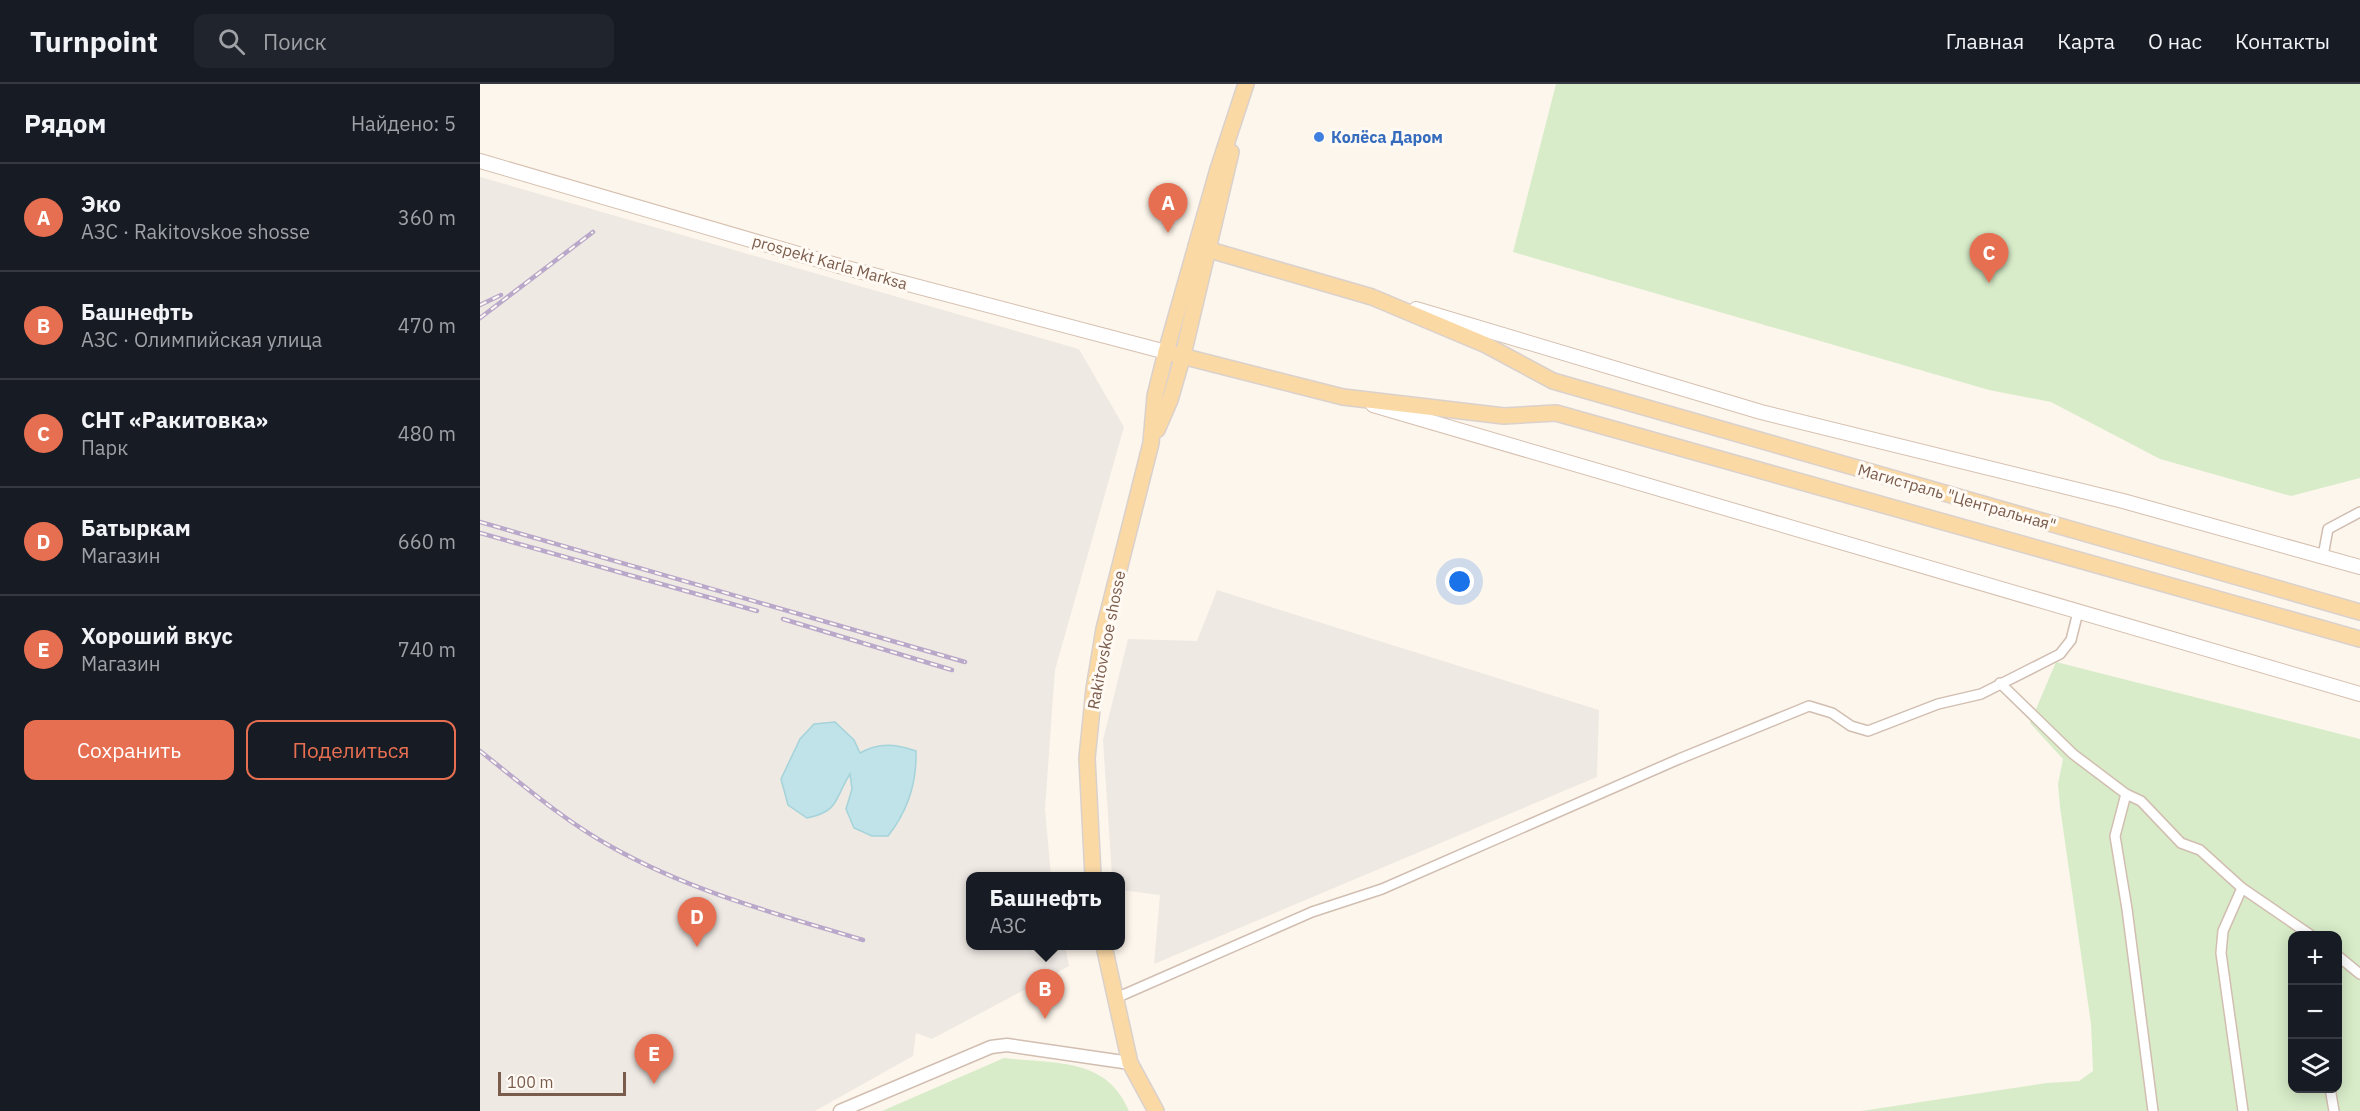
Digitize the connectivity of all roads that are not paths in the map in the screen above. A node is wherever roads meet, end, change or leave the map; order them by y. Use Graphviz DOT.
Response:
graph roads {
  1 [pos="1246,84"];
  2 [pos="480,161"];
  3 [pos="1203,248"];
  4 [pos="1372,297"];
  5 [pos="1166,352"];
  6 [pos="1183,356"];
  7 [pos="1342,397"];
  8 [pos="1556,412"];
  9 [pos="1151,443"];
  10 [pos="2360,512"];
  11 [pos="2323,556"];
  12 [pos="2360,567"];
  13 [pos="2078,612"];
  14 [pos="2360,612"];
  15 [pos="2360,639"];
  16 [pos="2000,683"];
  17 [pos="2360,694"];
  18 [pos="2126,794"];
  19 [pos="1093,872"];
  20 [pos="2242,888"];
  21 [pos="2305,931"];
  22 [pos="1105,950"];
  23 [pos="2342,960"];
  24 [pos="2360,974"];
  25 [pos="1116,998"];
  26 [pos="1130,1063"];
  27 [pos="2331,1093"];
  28 [pos="840,1111"];
  29 [pos="1156,1111"];
  30 [pos="2152,1111"];
  31 [pos="2243,1111"];
  32 [pos="2334,1111"];
  1 -- 3 [label="main road, Rakitovskoe shosse"];
  2 -- 5 [label="main road, prospekt Karla Marksa"];
  3 -- 4 [label="main road, Магистраль \"Центральная\""];
  3 -- 5 [label="main road, Rakitovskoe shosse"];
  3 -- 6 [label="main road, Rakitovskoe shosse"];
  4 -- 11 [label="main road"];
  4 -- 14 [label="main road, Магистраль \"Центральная\""];
  5 -- 6 [label="main road, prospekt Karla Marksa"];
  5 -- 9 [label="main road, Rakitovskoe shosse"];
  6 -- 7 [label="main road, prospekt Karla Marksa"];
  6 -- 9 [label="main road, Rakitovskoe shosse"];
  7 -- 8 [label="main road, prospekt Karla Marksa"];
  7 -- 13 [label="main road"];
  8 -- 15 [label="main road, Магистраль \"Центральная\""];
  9 -- 19 [label="main road, Rakitovskoe shosse"];
  10 -- 11 [label="street"];
  11 -- 12 [label="main road"];
  13 -- 16 [label="street"];
  13 -- 17 [label="main road"];
  16 -- 18 [label="street"];
  16 -- 25 [label="street"];
  18 -- 20 [label="street"];
  18 -- 30 [label="street"];
  20 -- 21 [label="street"];
  20 -- 31 [label="street"];
  22 -- 25 [label="main road"];
  23 -- 24 [label="street"];
  25 -- 26 [label="main road"];
  26 -- 28 [label="street"];
  26 -- 29 [label="main road"];
  27 -- 32 [label="street"];
}
